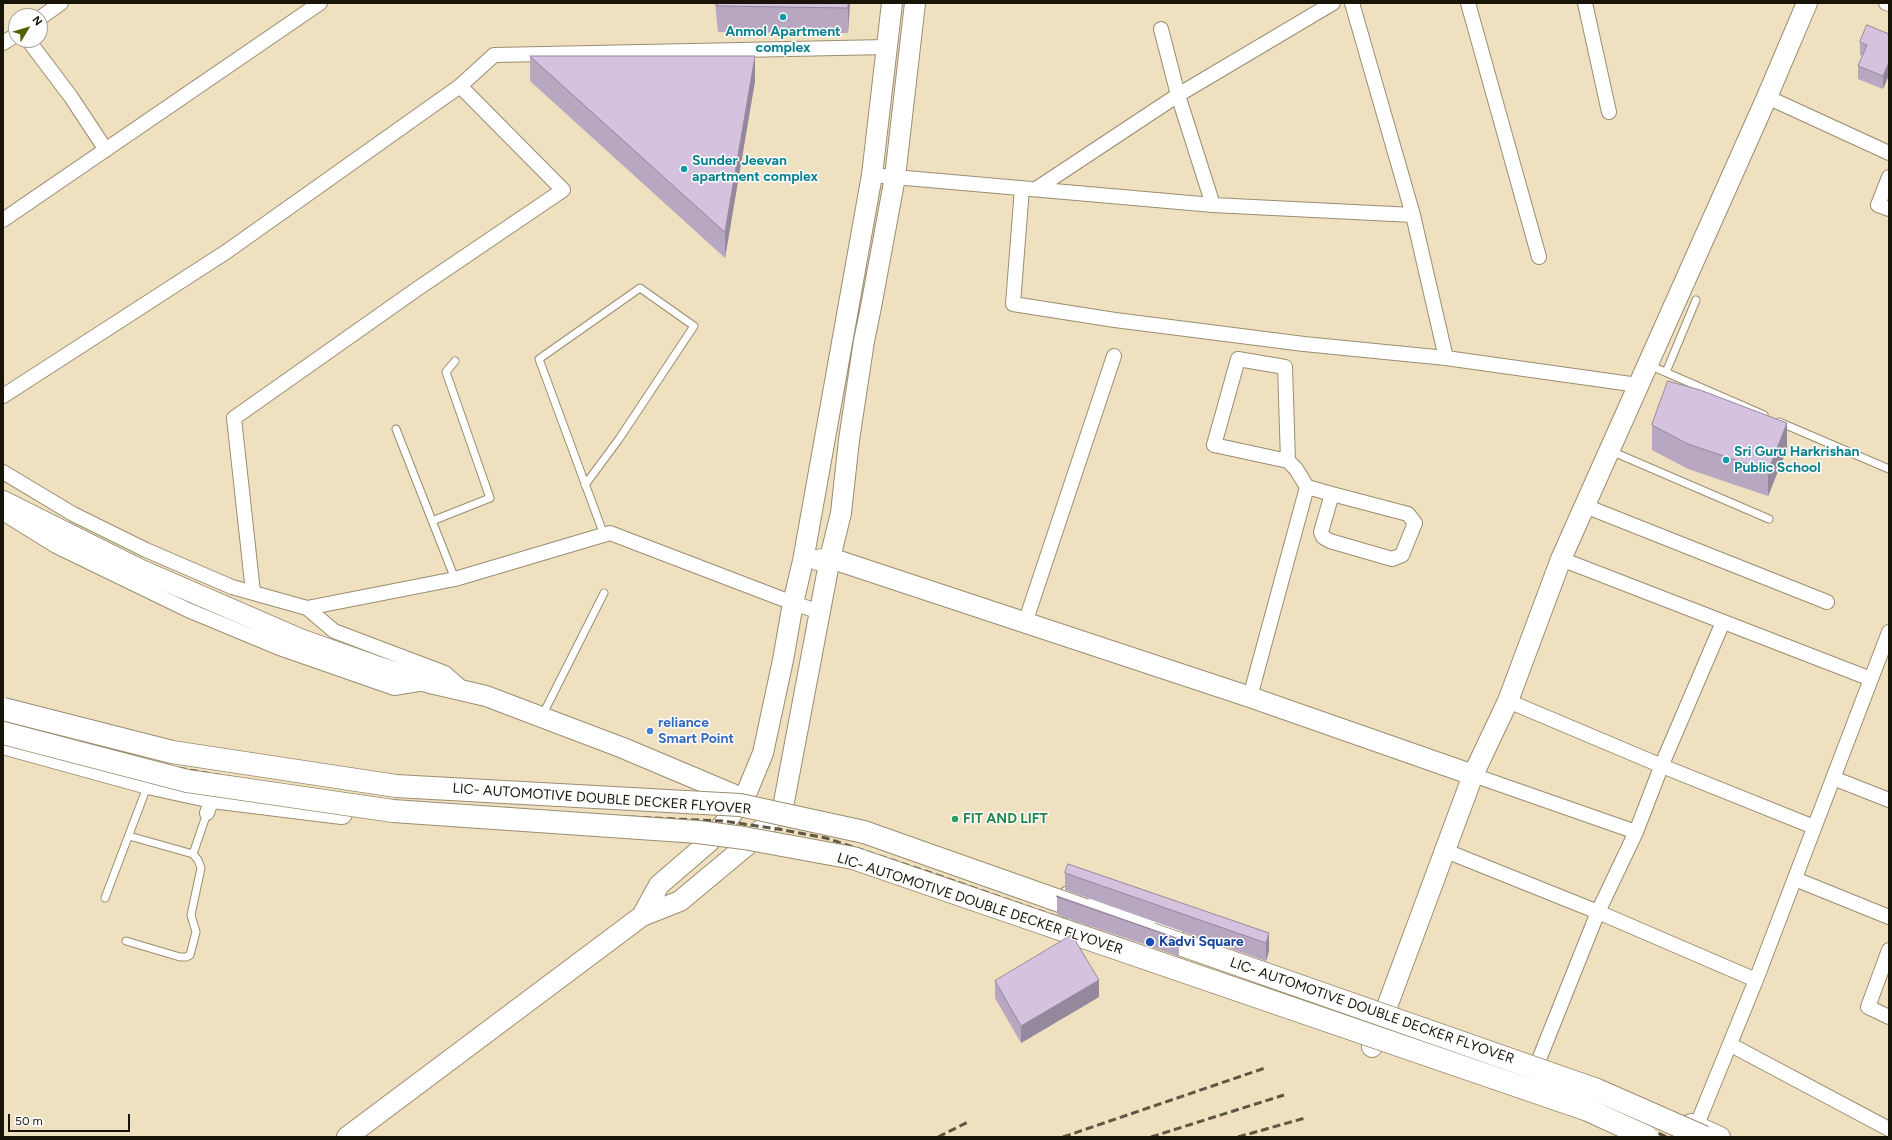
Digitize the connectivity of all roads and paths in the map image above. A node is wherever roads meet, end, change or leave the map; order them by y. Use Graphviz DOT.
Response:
graph roads {
  1 [pos="61,3"];
  2 [pos="320,3"];
  3 [pos="892,3"];
  4 [pos="915,3"];
  5 [pos="1333,3"];
  6 [pos="1352,3"];
  7 [pos="1468,3"];
  8 [pos="1585,3"];
  9 [pos="1807,3"];
  10 [pos="1886,3"];
  11 [pos="1889,4"];
  12 [pos="48,12"];
  13 [pos="1161,28"];
  14 [pos="887,47"];
  15 [pos="34,48"];
  16 [pos="460,86"];
  17 [pos="1178,95"];
  18 [pos="1767,97"];
  19 [pos="1609,112"];
  20 [pos="106,150"];
  21 [pos="1889,153"];
  22 [pos="872,175"];
  23 [pos="895,177"];
  24 [pos="1889,177"];
  25 [pos="1029,189"];
  26 [pos="1213,205"];
  27 [pos="1889,209"];
  28 [pos="1413,215"];
  29 [pos="3,220"];
  30 [pos="1539,257"];
  31 [pos="1696,300"];
  32 [pos="1114,356"];
  33 [pos="1446,358"];
  34 [pos="455,361"];
  35 [pos="1647,364"];
  36 [pos="1666,372"];
  37 [pos="1638,385"];
  38 [pos="3,396"];
  39 [pos="396,429"];
  40 [pos="1609,450"];
  41 [pos="1288,461"];
  42 [pos="1889,469"];
  43 [pos="3,472"];
  44 [pos="585,485"];
  45 [pos="1307,487"];
  46 [pos="1332,494"];
  47 [pos="3,501"];
  48 [pos="1585,506"];
  49 [pos="3,513"];
  50 [pos="1769,520"];
  51 [pos="432,521"];
  52 [pos="604,535"];
  53 [pos="830,558"];
  54 [pos="1561,559"];
  55 [pos="803,561"];
  56 [pos="455,579"];
  57 [pos="252,592"];
  58 [pos="604,593"];
  59 [pos="1827,602"];
  60 [pos="793,603"];
  61 [pos="307,608"];
  62 [pos="820,612"];
  63 [pos="1723,622"];
  64 [pos="1025,623"];
  65 [pos="1889,632"];
  66 [pos="1871,679"];
  67 [pos="430,683"];
  68 [pos="467,692"];
  69 [pos="1250,698"];
  70 [pos="3,701"];
  71 [pos="1508,701"];
  72 [pos="3,709"];
  73 [pos="542,717"];
  74 [pos="3,733"];
  75 [pos="3,744"];
  76 [pos="1662,766"];
  77 [pos="1473,776"];
  78 [pos="1833,778"];
  79 [pos="146,790"];
  80 [pos="744,799"];
  81 [pos="1889,800"];
  82 [pos="210,805"];
  83 [pos="783,807"];
  84 [pos="1814,827"];
  85 [pos="1636,832"];
  86 [pos="129,836"];
  87 [pos="709,842"];
  88 [pos="746,846"];
  89 [pos="1446,851"];
  90 [pos="193,854"];
  91 [pos="1795,879"];
  92 [pos="104,898"];
  93 [pos="1598,912"];
  94 [pos="642,916"];
  95 [pos="1889,917"];
  96 [pos="126,942"];
  97 [pos="1889,950"];
  98 [pos="1756,980"];
  99 [pos="1385,1008"];
  100 [pos="1889,1017"];
  101 [pos="1731,1045"];
  102 [pos="1372,1047"];
  103 [pos="1538,1062"];
  104 [pos="1889,1129"];
  105 [pos="1700,1132"];
  106 [pos="347,1137"];
  107 [pos="1627,1137"];
  108 [pos="1647,1137"];
  109 [pos="1720,1137"];
  1 -- 12 [label="street"];
  2 -- 20 [label="street"];
  3 -- 14 [label="main road"];
  4 -- 23 [label="main road"];
  5 -- 17 [label="street"];
  6 -- 28 [label="street"];
  7 -- 30 [label="street"];
  8 -- 19 [label="street"];
  9 -- 18 [label="main road"];
  10 -- 11 [label="street"];
  13 -- 17 [label="street"];
  14 -- 16 [label="street"];
  14 -- 22 [label="main road"];
  15 -- 20 [label="street"];
  16 -- 38 [label="street"];
  16 -- 57 [label="street"];
  17 -- 25 [label="street"];
  17 -- 26 [label="street"];
  18 -- 21 [label="street"];
  18 -- 35 [label="main road"];
  20 -- 29 [label="street"];
  22 -- 23 [label="street"];
  22 -- 55 [label="main road"];
  23 -- 25 [label="street"];
  23 -- 53 [label="main road"];
  24 -- 27 [label="street"];
  25 -- 26 [label="street"];
  25 -- 33 [label="street"];
  26 -- 28 [label="street"];
  28 -- 33 [label="street"];
  31 -- 36 [label="lane"];
  32 -- 64 [label="street"];
  33 -- 37 [label="street"];
  34 -- 51 [label="lane"];
  35 -- 36 [label="lane"];
  35 -- 37 [label="main road"];
  36 -- 42 [label="lane"];
  37 -- 40 [label="main road"];
  39 -- 51 [label="lane"];
  40 -- 48 [label="main road"];
  40 -- 50 [label="lane"];
  41 -- 41 [label="street"];
  41 -- 45 [label="street"];
  43 -- 57 [label="street"];
  44 -- 44 [label="lane"];
  44 -- 52 [label="lane"];
  45 -- 46 [label="street"];
  45 -- 69 [label="street"];
  46 -- 46 [label="street"];
  47 -- 67 [label="main road"];
  48 -- 54 [label="main road"];
  48 -- 59 [label="street"];
  49 -- 67 [label="street"];
  51 -- 56 [label="lane"];
  52 -- 56 [label="street"];
  52 -- 60 [label="street"];
  53 -- 55 [label="main road"];
  53 -- 62 [label="main road"];
  53 -- 64 [label="main road"];
  54 -- 63 [label="street"];
  54 -- 71 [label="main road"];
  55 -- 60 [label="main road"];
  56 -- 61 [label="street"];
  57 -- 61 [label="street"];
  58 -- 73 [label="lane"];
  60 -- 62 [label="street"];
  60 -- 80 [label="main road"];
  61 -- 68 [label="street"];
  62 -- 83 [label="main road"];
  63 -- 66 [label="street"];
  63 -- 76 [label="street"];
  64 -- 69 [label="main road"];
  65 -- 66 [label="street"];
  66 -- 78 [label="street"];
  67 -- 68 [label="main road"];
  68 -- 73 [label="main road"];
  69 -- 77 [label="main road"];
  70 -- 80 [label="main road"];
  71 -- 76 [label="street"];
  71 -- 77 [label="main road"];
  72 -- 105 [label="main road, LIC- AUTOMOTIVE DOUBLE DECKER FLYOVER, bridge"];
  73 -- 80 [label="main road"];
  74 -- 108 [label="main road, LIC- AUTOMOTIVE DOUBLE DECKER FLYOVER, bridge"];
  75 -- 79 [label="main road"];
  76 -- 84 [label="street"];
  76 -- 85 [label="street"];
  77 -- 85 [label="street"];
  77 -- 89 [label="main road"];
  78 -- 81 [label="street"];
  78 -- 84 [label="street"];
  79 -- 82 [label="main road"];
  79 -- 86 [label="lane"];
  80 -- 83 [label="main road"];
  80 -- 87 [label="main road"];
  82 -- 87 [label="main road"];
  82 -- 90 [label="lane"];
  83 -- 88 [label="main road"];
  83 -- 99 [label="main road"];
  84 -- 91 [label="street"];
  85 -- 93 [label="street"];
  86 -- 90 [label="lane"];
  86 -- 92 [label="lane"];
  87 -- 88 [label="main road"];
  87 -- 94 [label="main road"];
  88 -- 94 [label="main road"];
  88 -- 102 [label="main road"];
  89 -- 93 [label="street"];
  89 -- 99 [label="main road"];
  90 -- 96 [label="lane"];
  91 -- 95 [label="street"];
  91 -- 98 [label="street"];
  93 -- 98 [label="street"];
  93 -- 103 [label="street"];
  94 -- 106 [label="main road"];
  97 -- 100 [label="street"];
  98 -- 101 [label="street"];
  99 -- 102 [label="main road"];
  99 -- 103 [label="main road"];
  101 -- 104 [label="street"];
  101 -- 105 [label="street"];
  102 -- 107 [label="main road"];
  103 -- 105 [label="main road"];
  105 -- 109 [label="main road"];
}
